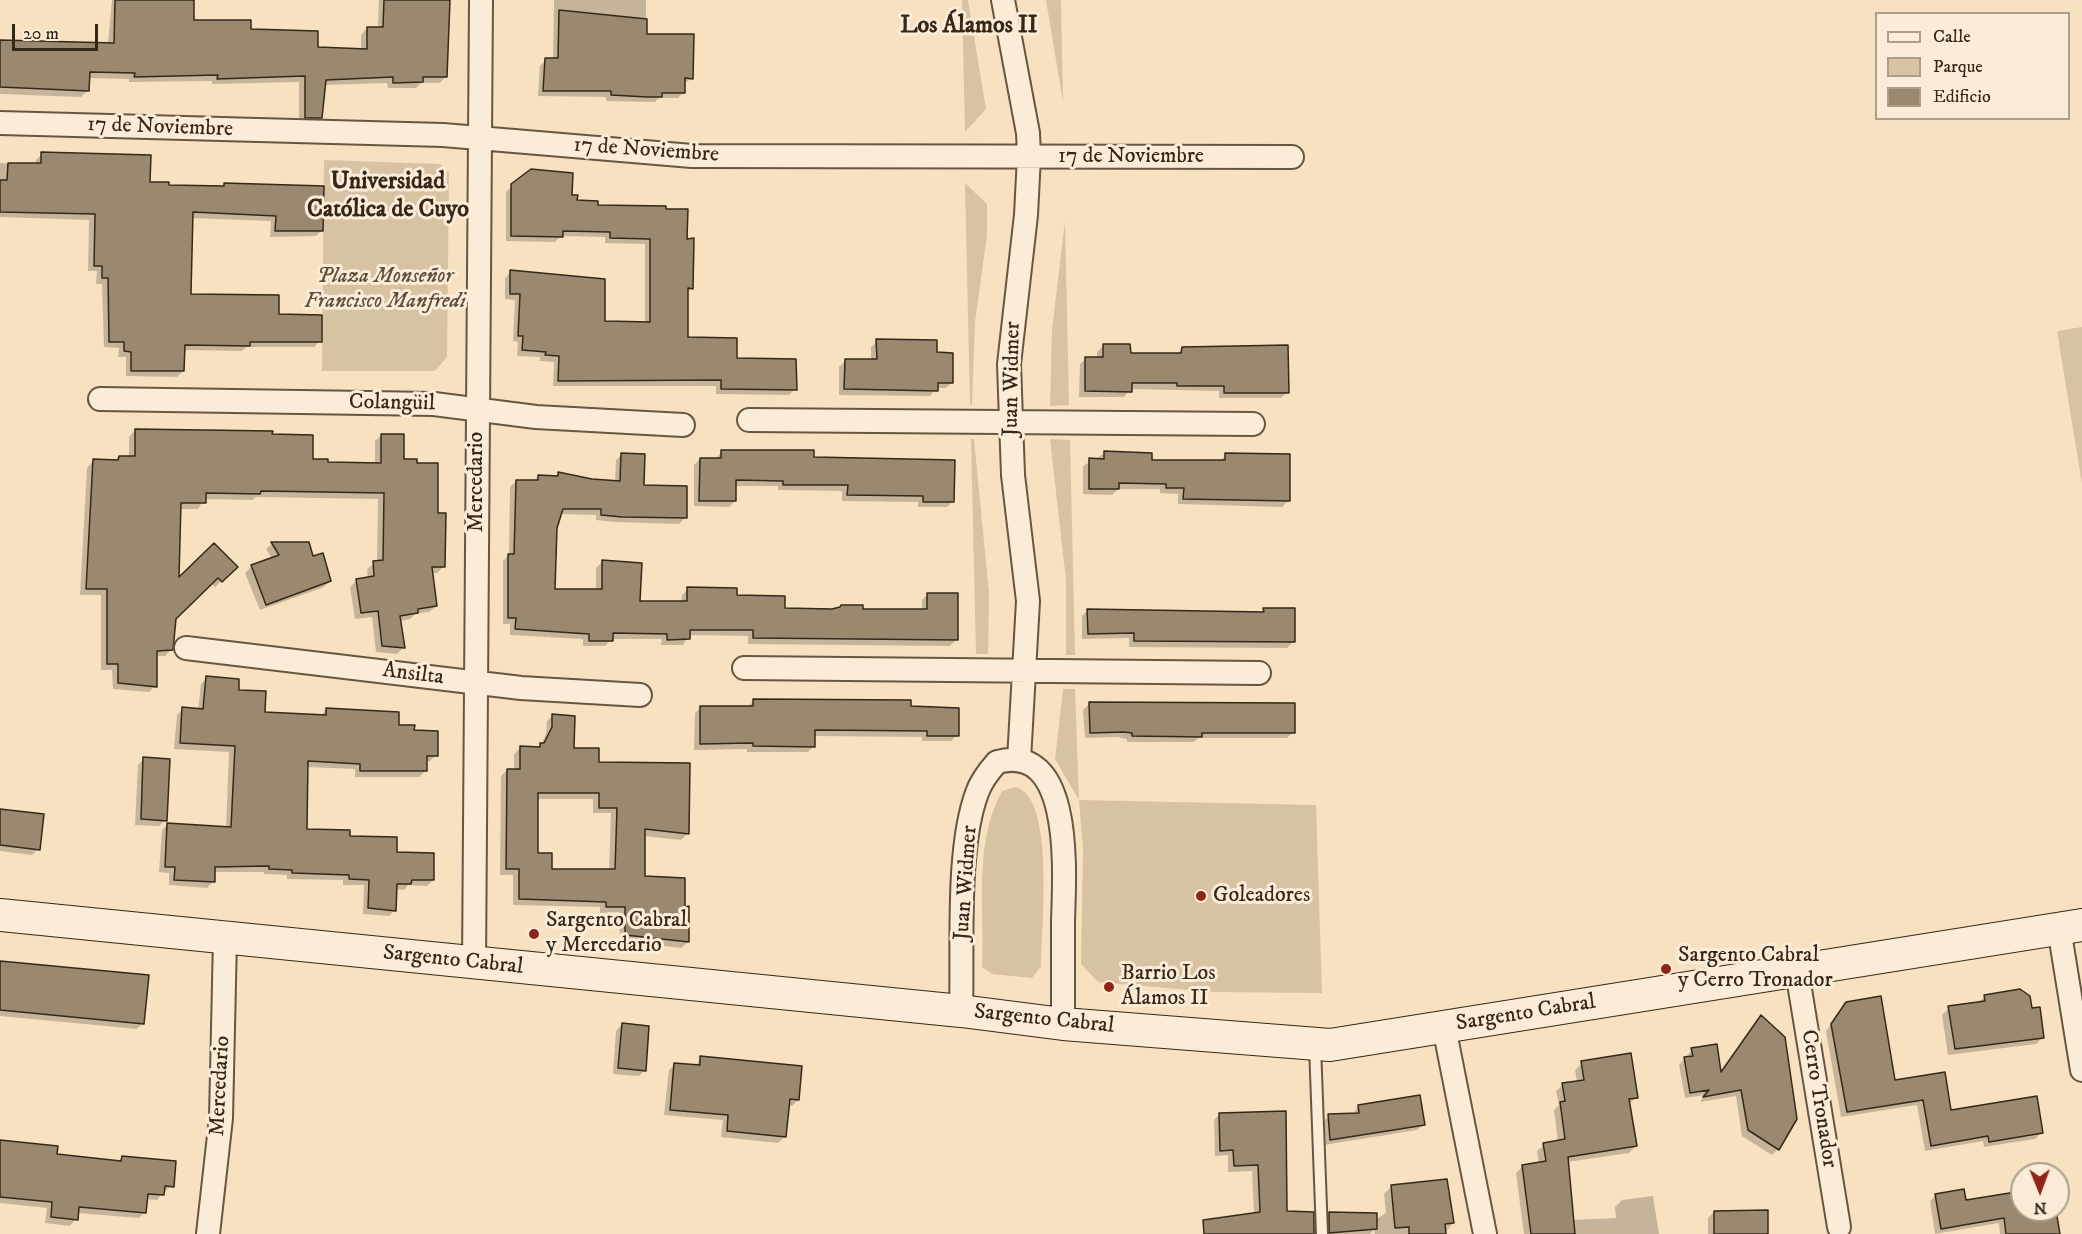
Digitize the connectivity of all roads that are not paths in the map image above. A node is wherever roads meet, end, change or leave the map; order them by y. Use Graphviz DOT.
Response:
graph roads {
  1 [pos="480,0"];
  2 [pos="1003,0"];
  3 [pos="0,123"];
  4 [pos="480,138"];
  5 [pos="1029,156"];
  6 [pos="1292,158"];
  7 [pos="100,399"];
  8 [pos="478,409"];
  9 [pos="749,420"];
  10 [pos="1011,422"];
  11 [pos="1253,423"];
  12 [pos="682,425"];
  13 [pos="186,648"];
  14 [pos="744,668"];
  15 [pos="1026,671"];
  16 [pos="1259,673"];
  17 [pos="476,682"];
  18 [pos="640,695"];
  19 [pos="1008,761"];
  20 [pos="0,915"];
  21 [pos="2071,926"];
  22 [pos="225,938"];
  23 [pos="474,964"];
  24 [pos="1797,971"];
  25 [pos="961,1011"];
  26 [pos="1063,1024"];
  27 [pos="1444,1027"];
  28 [pos="1315,1046"];
  29 [pos="2082,1070"];
  30 [pos="1839,1227"];
  31 [pos="208,1234"];
  32 [pos="1322,1234"];
  33 [pos="1485,1234"];
  1 -- 4 [label="street, Mercedario"];
  2 -- 5 [label="street, Juan Widmer"];
  3 -- 4 [label="street, 17 de Noviembre"];
  4 -- 5 [label="street, 17 de Noviembre"];
  4 -- 8 [label="street, Mercedario"];
  5 -- 6 [label="street, 17 de Noviembre"];
  5 -- 10 [label="street, Juan Widmer"];
  7 -- 8 [label="street, Colangüil"];
  8 -- 12 [label="street, Colangüil"];
  8 -- 17 [label="street, Mercedario"];
  9 -- 10 [label="street"];
  10 -- 11 [label="street"];
  10 -- 15 [label="street, Juan Widmer"];
  13 -- 17 [label="street, Ansilta"];
  14 -- 15 [label="street"];
  15 -- 16 [label="street"];
  15 -- 19 [label="street, Juan Widmer"];
  17 -- 18 [label="street, Ansilta"];
  17 -- 23 [label="street, Mercedario"];
  19 -- 25 [label="street, Juan Widmer"];
  19 -- 26 [label="street"];
  20 -- 22 [label="main road, Sargento Cabral"];
  21 -- 24 [label="main road, Sargento Cabral"];
  21 -- 29 [label="street"];
  22 -- 23 [label="main road, Sargento Cabral"];
  22 -- 31 [label="street, Mercedario"];
  23 -- 25 [label="main road, Sargento Cabral"];
  24 -- 27 [label="main road, Sargento Cabral"];
  24 -- 30 [label="street, Cerro Tronador"];
  25 -- 26 [label="main road, Sargento Cabral"];
  26 -- 28 [label="main road, Sargento Cabral"];
  27 -- 28 [label="main road, Sargento Cabral"];
  27 -- 33 [label="street"];
  28 -- 32 [label="lane"];
}
